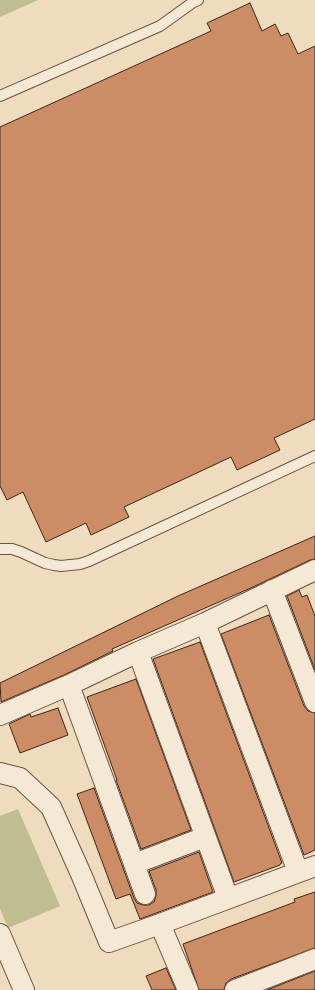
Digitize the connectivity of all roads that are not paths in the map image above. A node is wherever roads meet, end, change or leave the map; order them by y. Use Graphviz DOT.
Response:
graph roads {
  1 [pos="198,0"];
  2 [pos="0,96"];
  3 [pos="315,456"];
  4 [pos="0,549"];
  5 [pos="315,570"];
  6 [pos="272,590"];
  7 [pos="205,623"];
  8 [pos="138,652"];
  9 [pos="69,685"];
  10 [pos="315,702"];
  11 [pos="0,715"];
  12 [pos="0,773"];
  13 [pos="205,837"];
  14 [pos="134,864"];
  15 [pos="306,869"];
  16 [pos="144,894"];
  17 [pos="228,898"];
  18 [pos="160,924"];
  19 [pos="0,934"];
  20 [pos="315,960"];
  21 [pos="24,990"];
  22 [pos="188,990"];
  23 [pos="235,990"];
  1 -- 2 [label="lane"];
  3 -- 4 [label="lane"];
  5 -- 6 [label="street"];
  6 -- 7 [label="street"];
  6 -- 10 [label="street"];
  7 -- 8 [label="street"];
  7 -- 15 [label="street"];
  8 -- 9 [label="street"];
  8 -- 13 [label="street"];
  9 -- 11 [label="street"];
  9 -- 14 [label="street"];
  12 -- 18 [label="street"];
  13 -- 14 [label="street"];
  13 -- 17 [label="street"];
  14 -- 16 [label="street"];
  15 -- 17 [label="street"];
  17 -- 18 [label="street"];
  18 -- 22 [label="street"];
  19 -- 21 [label="street"];
  20 -- 23 [label="street"];
}
